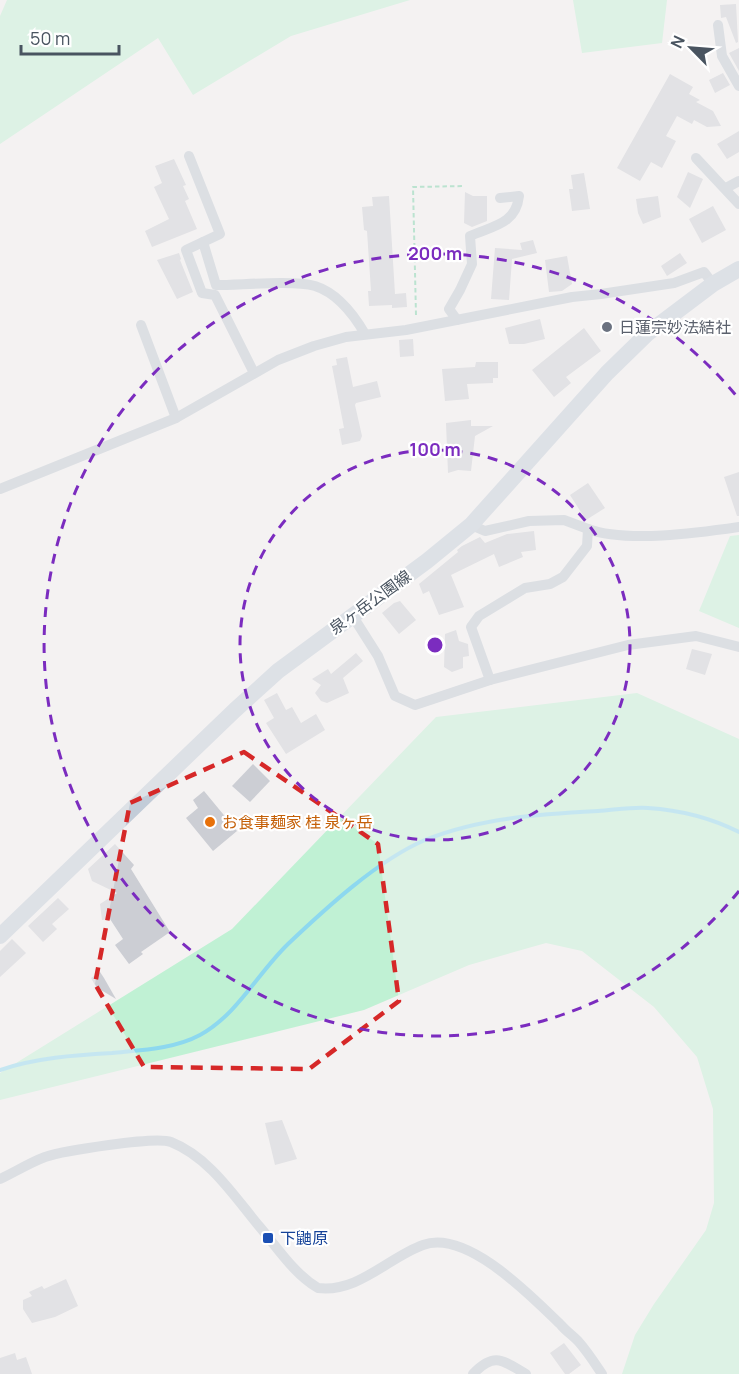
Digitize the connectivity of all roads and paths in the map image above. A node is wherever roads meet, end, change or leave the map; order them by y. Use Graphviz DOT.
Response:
graph roads {
  1 [pos="718,25"];
  2 [pos="739,86"];
  3 [pos="189,156"];
  4 [pos="696,158"];
  5 [pos="739,181"];
  6 [pos="464,186"];
  7 [pos="726,188"];
  8 [pos="500,198"];
  9 [pos="739,204"];
  10 [pos="203,242"];
  11 [pos="739,269"];
  12 [pos="714,284"];
  13 [pos="457,320"];
  14 [pos="141,325"];
  15 [pos="416,327"];
  16 [pos="365,334"];
  17 [pos="254,373"];
  18 [pos="176,418"];
  19 [pos="0,489"];
  20 [pos="471,525"];
  21 [pos="739,527"];
  22 [pos="588,529"];
  23 [pos="352,615"];
  24 [pos="739,647"];
  25 [pos="490,680"];
  26 [pos="0,936"];
  27 [pos="0,1179"];
  28 [pos="472,1374"];
  29 [pos="526,1374"];
  30 [pos="602,1374"];
  1 -- 2 [label="street"];
  3 -- 10 [label="street"];
  4 -- 7 [label="street"];
  5 -- 7 [label="street"];
  6 -- 15 [label="path"];
  7 -- 9 [label="street"];
  8 -- 13 [label="street"];
  10 -- 16 [label="street"];
  10 -- 17 [label="street"];
  11 -- 12 [label="main road, 泉ヶ岳公園線"];
  12 -- 13 [label="street"];
  12 -- 20 [label="main road, 泉ヶ岳公園線"];
  13 -- 15 [label="street"];
  14 -- 18 [label="street"];
  15 -- 16 [label="street"];
  16 -- 17 [label="street"];
  17 -- 18 [label="street"];
  18 -- 19 [label="street"];
  20 -- 22 [label="street"];
  20 -- 23 [label="main road, 泉ヶ岳公園線"];
  21 -- 22 [label="street"];
  22 -- 25 [label="street"];
  23 -- 25 [label="street"];
  23 -- 26 [label="main road, 泉ヶ岳公園線"];
  24 -- 25 [label="street"];
  27 -- 30 [label="street"];
  28 -- 29 [label="street"];
}
